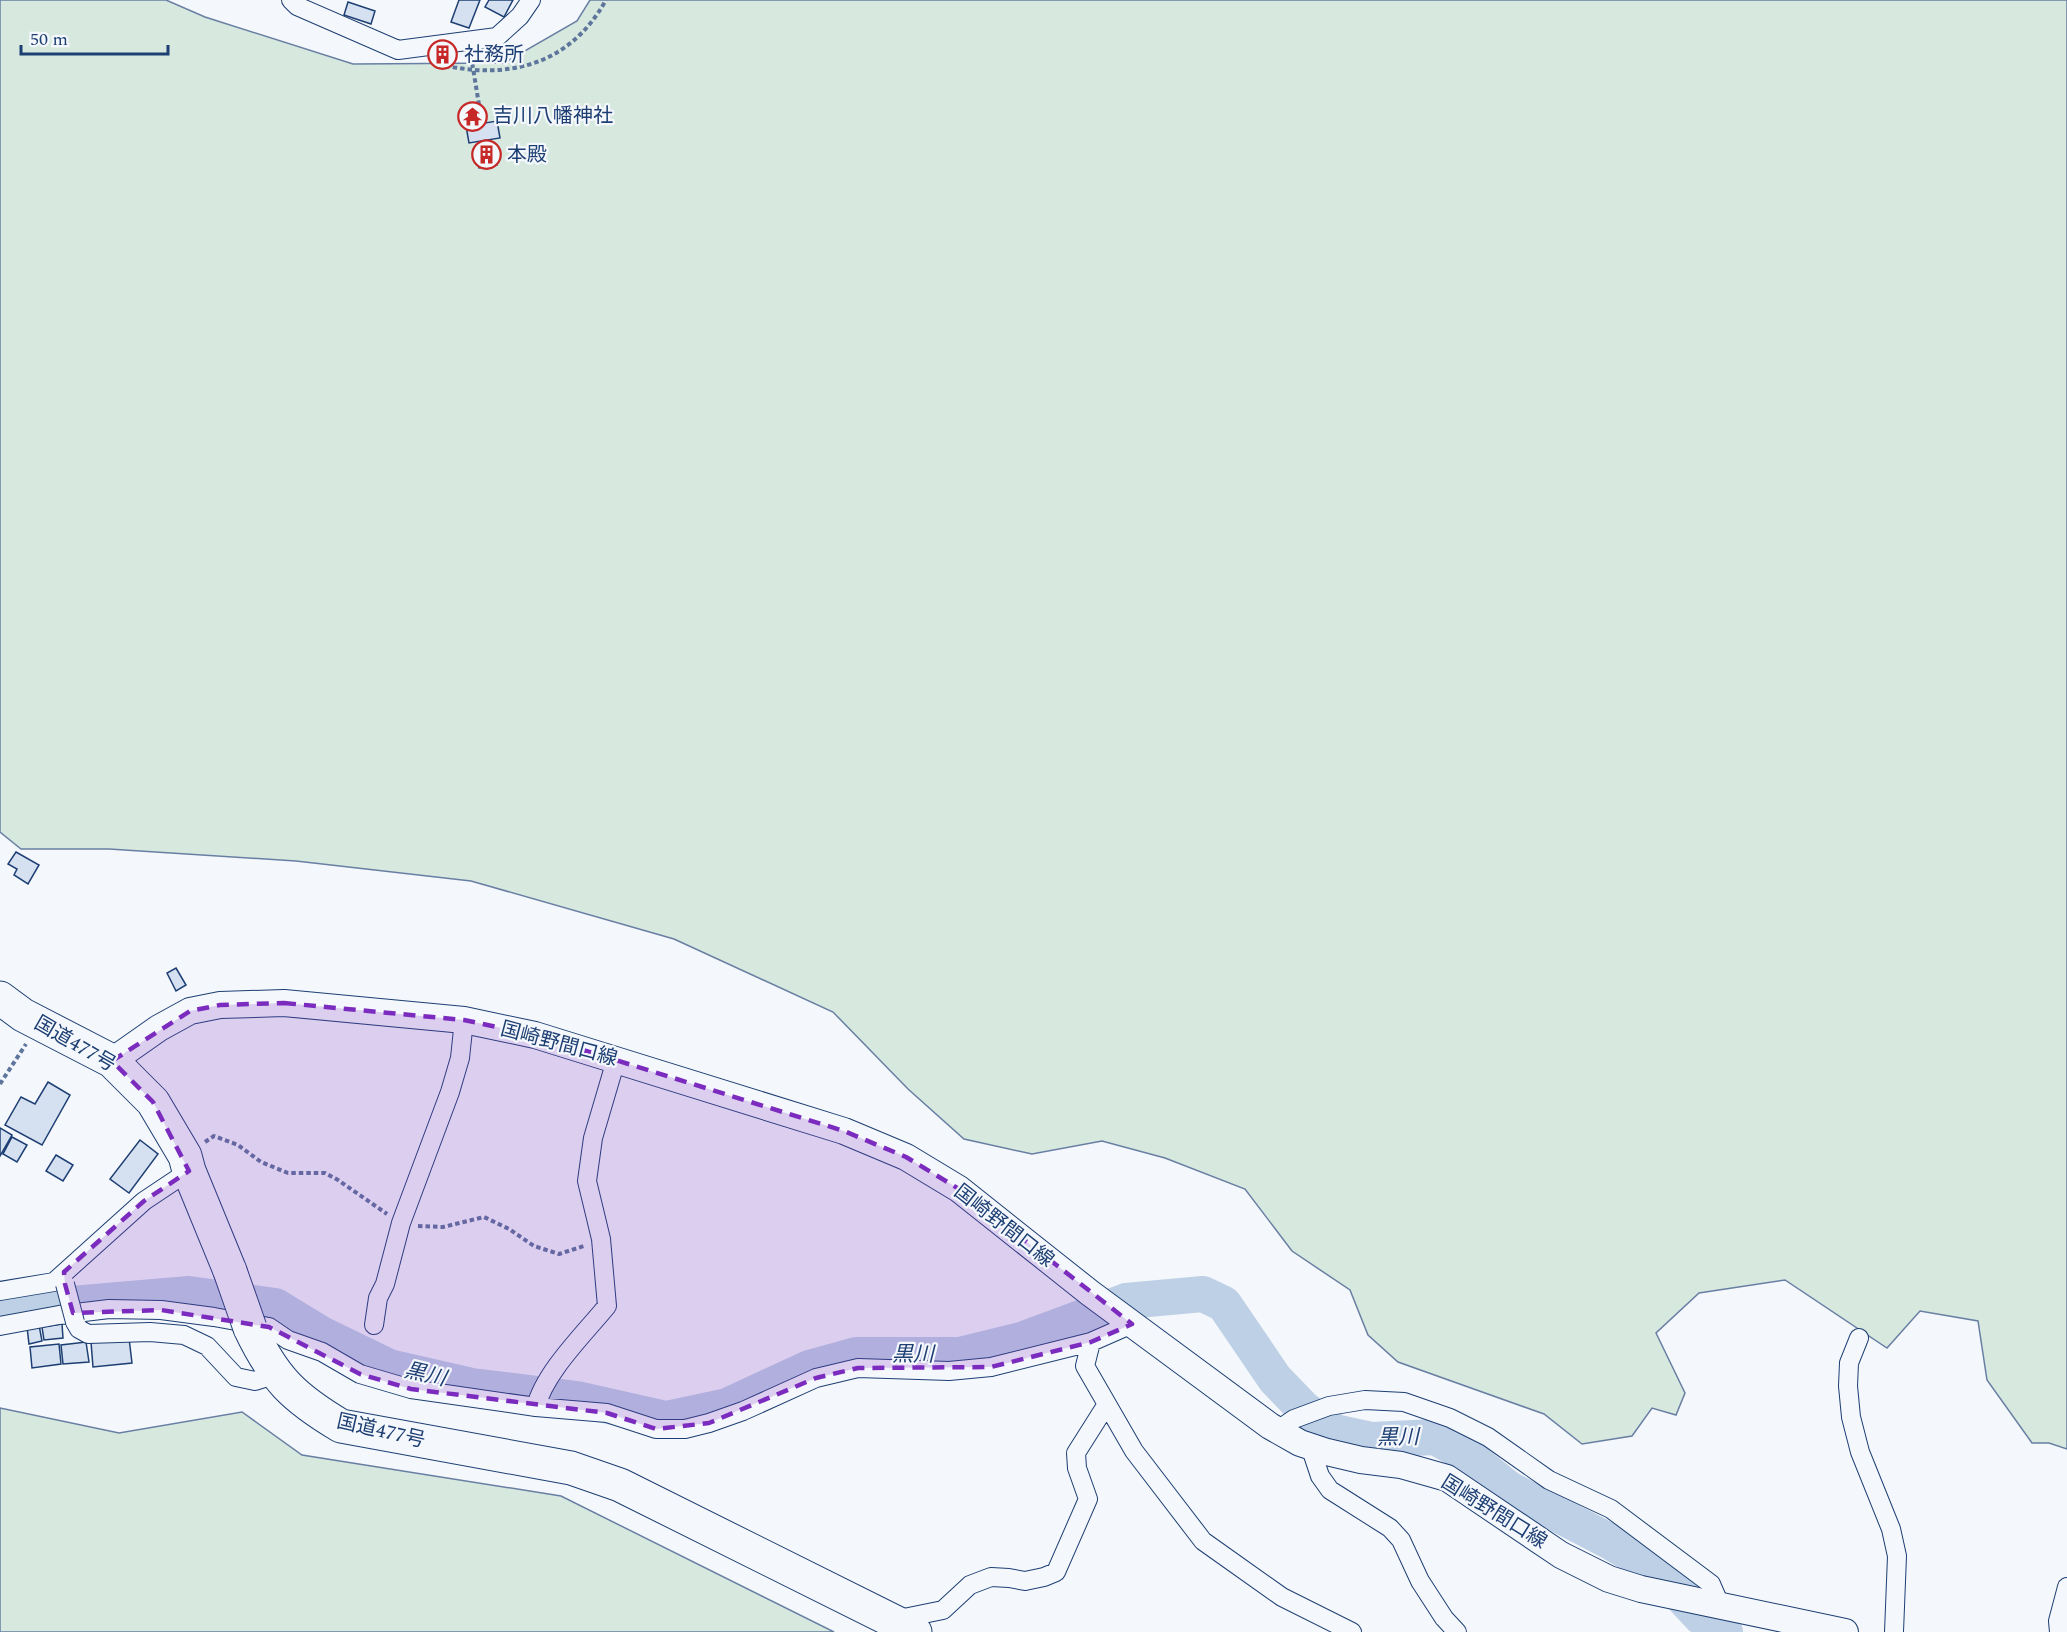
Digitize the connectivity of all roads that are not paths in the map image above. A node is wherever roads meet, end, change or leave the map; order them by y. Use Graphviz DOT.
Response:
graph roads {
  1 [pos="291,0"];
  2 [pos="531,0"];
  3 [pos="0,998"];
  4 [pos="464,1020"];
  5 [pos="616,1060"];
  6 [pos="112,1061"];
  7 [pos="189,1171"];
  8 [pos="64,1278"];
  9 [pos="0,1291"];
  10 [pos="1125,1319"];
  11 [pos="374,1325"];
  12 [pos="0,1326"];
  13 [pos="1859,1338"];
  14 [pos="1091,1342"];
  15 [pos="277,1374"];
  16 [pos="1107,1404"];
  17 [pos="536,1407"];
  18 [pos="1286,1425"];
  19 [pos="1310,1446"];
  20 [pos="2067,1587"];
  21 [pos="1721,1606"];
  22 [pos="903,1626"];
  23 [pos="1352,1632"];
  24 [pos="1457,1632"];
  25 [pos="1845,1632"];
  26 [pos="1894,1632"];
  27 [pos="2059,1632"];
  1 -- 2 [label="street"];
  3 -- 6 [label="highway, 国道477号"];
  4 -- 5 [label="main road, 国崎野間口線"];
  4 -- 6 [label="main road, 国崎野間口線"];
  4 -- 11 [label="street"];
  5 -- 10 [label="main road, 国崎野間口線"];
  5 -- 17 [label="street"];
  6 -- 7 [label="highway, 国道477号"];
  7 -- 8 [label="street"];
  7 -- 15 [label="highway, 国道477号, bridge"];
  8 -- 9 [label="street"];
  8 -- 15 [label="street, bridge"];
  10 -- 14 [label="street"];
  10 -- 18 [label="main road, 国崎野間口線"];
  12 -- 17 [label="street"];
  13 -- 26 [label="street"];
  14 -- 16 [label="street"];
  14 -- 17 [label="street"];
  15 -- 22 [label="highway, 国道477号"];
  16 -- 22 [label="street"];
  16 -- 23 [label="street"];
  18 -- 19 [label="main road, 国崎野間口線"];
  18 -- 21 [label="street"];
  19 -- 21 [label="main road, 国崎野間口線"];
  19 -- 24 [label="street"];
  20 -- 27 [label="street"];
  21 -- 25 [label="main road, 国崎野間口線"];
}
